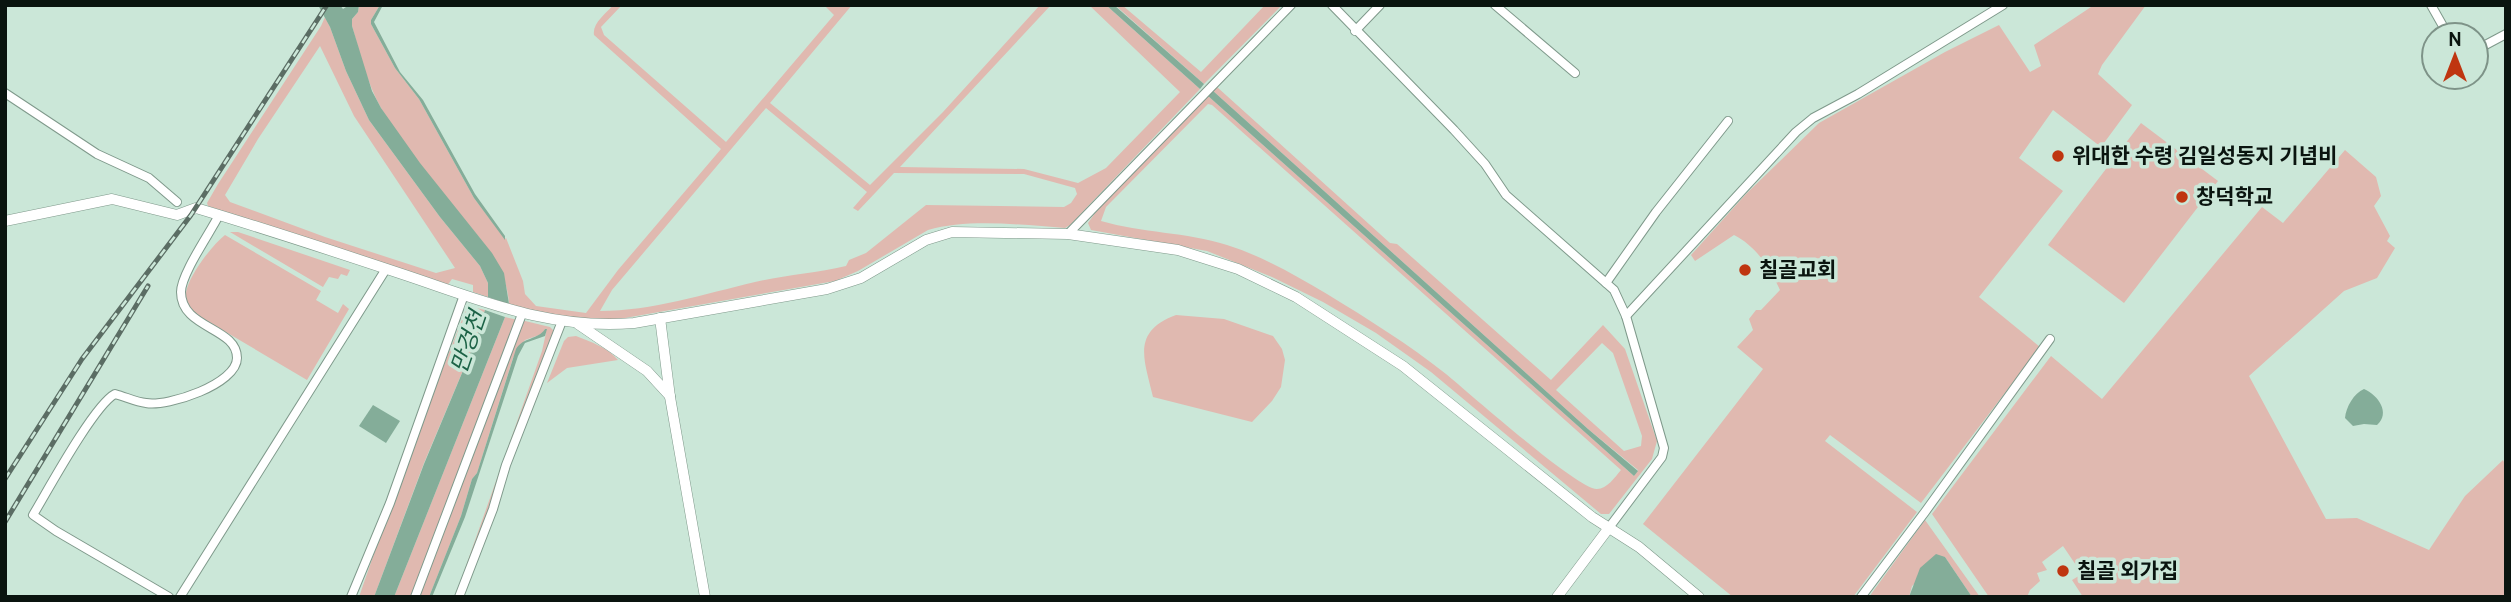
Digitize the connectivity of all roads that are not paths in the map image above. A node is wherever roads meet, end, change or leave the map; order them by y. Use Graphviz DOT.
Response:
graph roads {
  1 [pos="1291,5"];
  2 [pos="1332,5"];
  3 [pos="1380,5"];
  4 [pos="1495,5"];
  5 [pos="2003,5"];
  6 [pos="2431,5"];
  7 [pos="2440,21"];
  8 [pos="1355,31"];
  9 [pos="2506,34"];
  10 [pos="2490,43"];
  11 [pos="1575,73"];
  12 [pos="5,93"];
  13 [pos="1727,121"];
  14 [pos="177,202"];
  15 [pos="219,215"];
  16 [pos="5,221"];
  17 [pos="1068,234"];
  18 [pos="386,269"];
  19 [pos="1606,282"];
  20 [pos="469,296"];
  21 [pos="519,313"];
  22 [pos="1626,316"];
  23 [pos="660,318"];
  24 [pos="562,321"];
  25 [pos="578,324"];
  26 [pos="2050,339"];
  27 [pos="670,397"];
  28 [pos="1608,529"];
  29 [pos="169,597"];
  30 [pos="180,597"];
  31 [pos="351,597"];
  32 [pos="415,597"];
  33 [pos="459,597"];
  34 [pos="705,597"];
  35 [pos="1557,597"];
  36 [pos="1699,597"];
  37 [pos="1861,597"];
  1 -- 17 [label="street"];
  2 -- 8 [label="street"];
  3 -- 8 [label="street"];
  4 -- 11 [label="street"];
  5 -- 22 [label="street"];
  6 -- 7 [label="street"];
  8 -- 19 [label="street"];
  9 -- 10 [label="street"];
  12 -- 14 [label="street"];
  13 -- 19 [label="street"];
  15 -- 16 [label="street"];
  15 -- 18 [label="street"];
  15 -- 29 [label="street"];
  17 -- 23 [label="street"];
  17 -- 28 [label="street"];
  18 -- 20 [label="street"];
  18 -- 30 [label="street"];
  19 -- 22 [label="street"];
  20 -- 21 [label="street"];
  20 -- 31 [label="street"];
  21 -- 24 [label="street"];
  21 -- 32 [label="street"];
  22 -- 28 [label="street"];
  23 -- 25 [label="street"];
  23 -- 27 [label="street"];
  24 -- 25 [label="street"];
  24 -- 33 [label="street"];
  25 -- 27 [label="street"];
  26 -- 37 [label="street"];
  27 -- 34 [label="street"];
  28 -- 35 [label="street"];
  28 -- 36 [label="street"];
}
